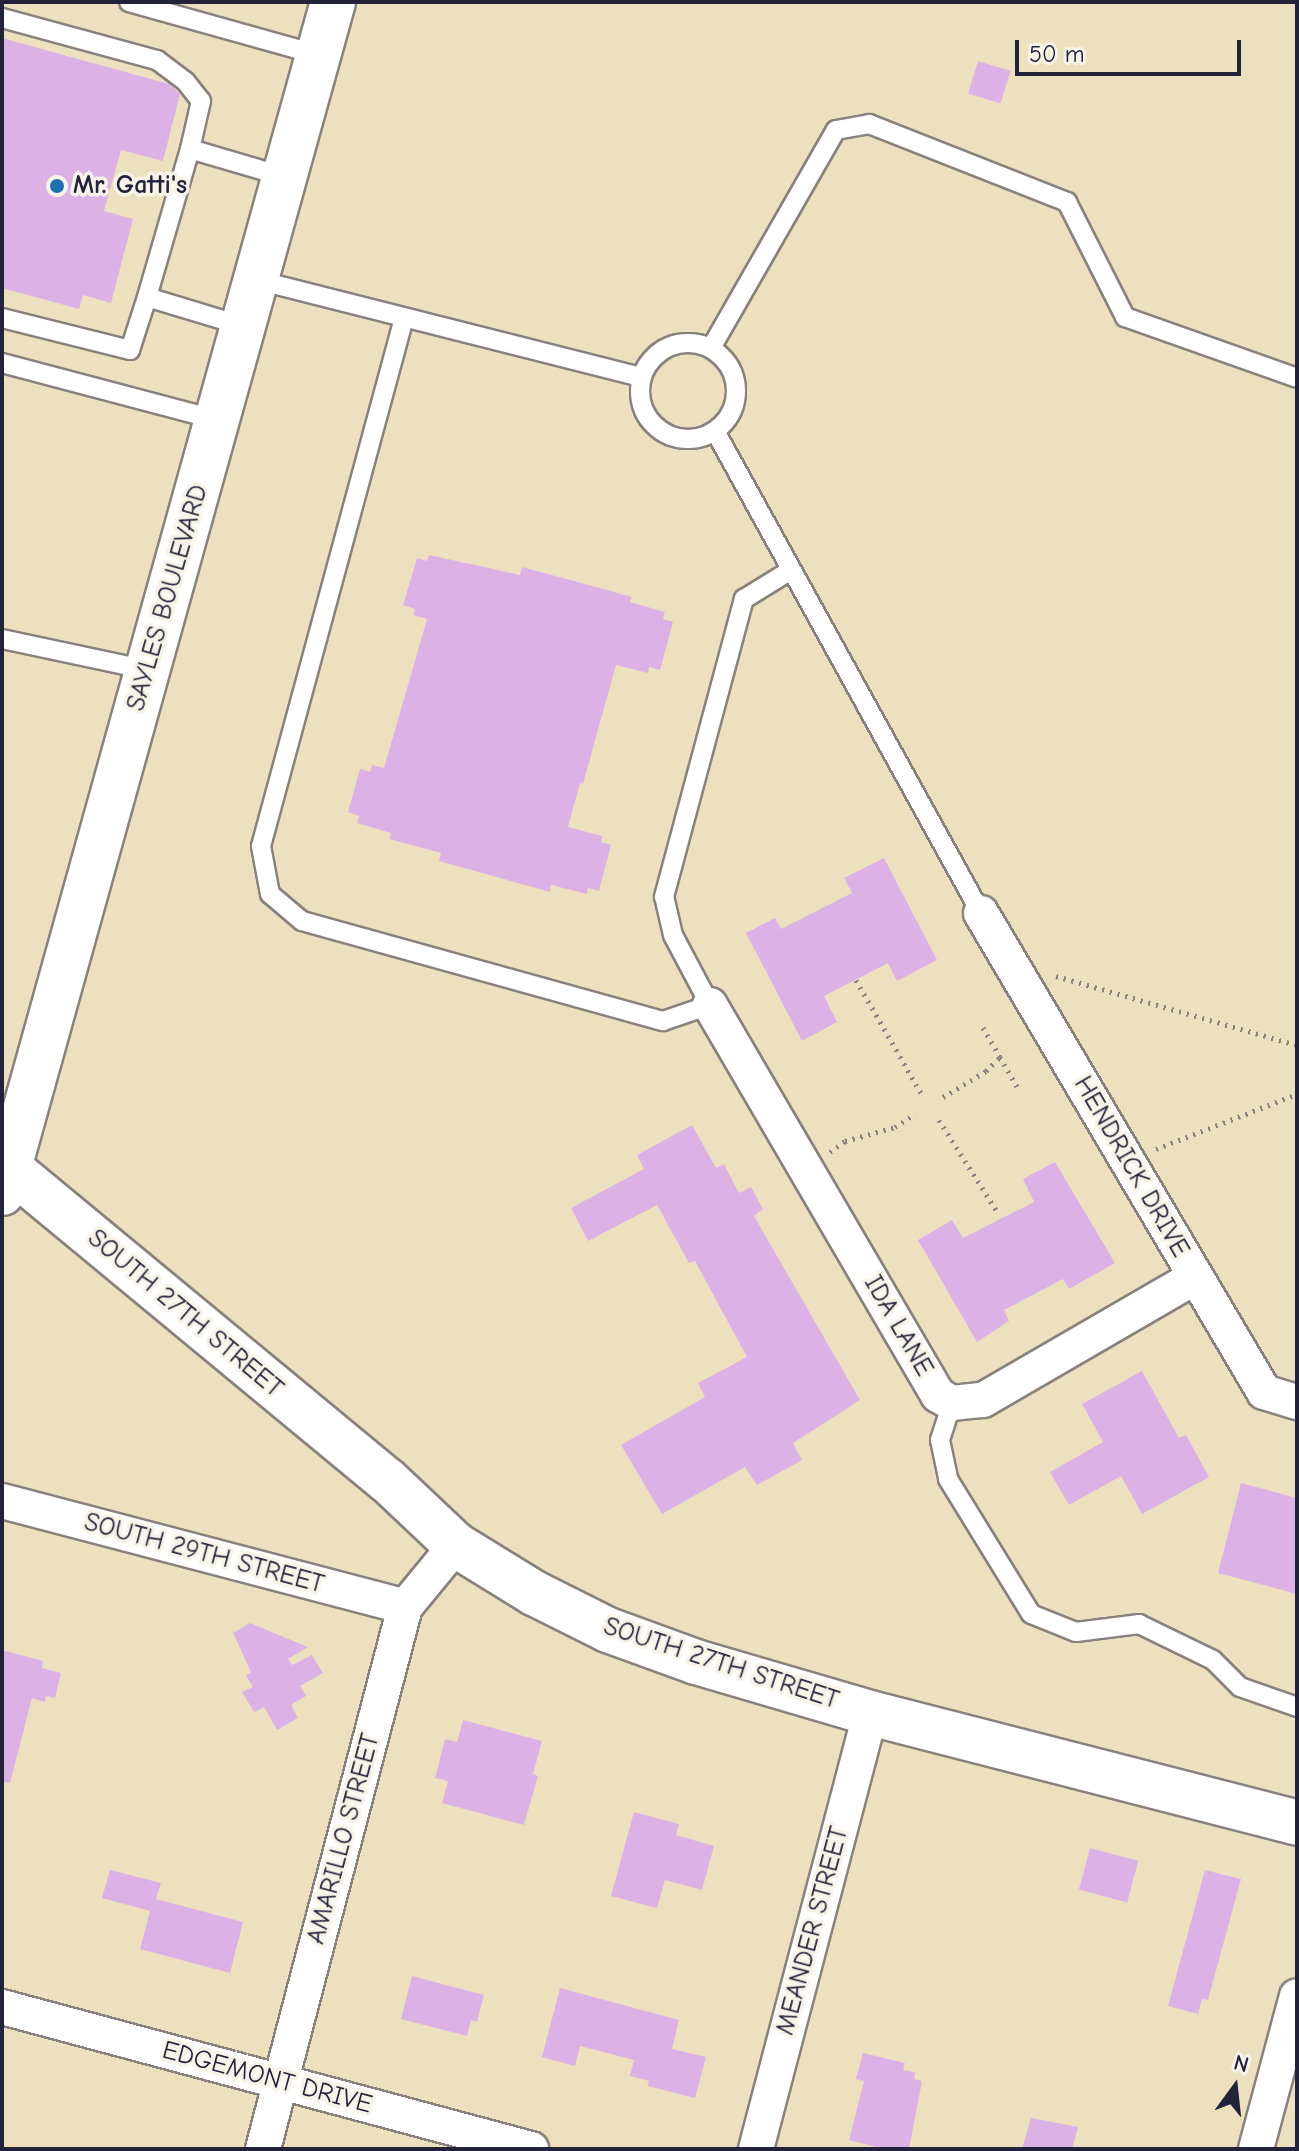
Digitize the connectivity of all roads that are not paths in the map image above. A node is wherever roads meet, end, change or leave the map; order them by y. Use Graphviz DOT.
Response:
graph roads {
  1 [pos="129,2"];
  2 [pos="333,2"];
  3 [pos="2,18"];
  4 [pos="319,55"];
  5 [pos="190,149"];
  6 [pos="285,177"];
  7 [pos="257,280"];
  8 [pos="147,297"];
  9 [pos="2,318"];
  10 [pos="404,318"];
  11 [pos="244,326"];
  12 [pos="711,348"];
  13 [pos="2,363"];
  14 [pos="641,377"];
  15 [pos="1297,378"];
  16 [pos="217,420"];
  17 [pos="715,431"];
  18 [pos="791,570"];
  19 [pos="2,639"];
  20 [pos="148,670"];
  21 [pos="981,913"];
  22 [pos="710,1005"];
  23 [pos="4,1174"];
  24 [pos="1195,1277"];
  25 [pos="1297,1402"];
  26 [pos="952,1403"];
  27 [pos="2,1501"];
  28 [pos="456,1545"];
  29 [pos="405,1607"];
  30 [pos="1297,1707"];
  31 [pos="870,1713"];
  32 [pos="1297,1823"];
  33 [pos="1297,1996"];
  34 [pos="2,2007"];
  35 [pos="282,2082"];
  36 [pos="263,2149"];
  37 [pos="531,2149"];
  38 [pos="756,2149"];
  39 [pos="1256,2149"];
  1 -- 4 [label="lane"];
  2 -- 4 [label="main road, SAYLES BOULEVARD"];
  3 -- 5 [label="lane"];
  4 -- 6 [label="main road, SAYLES BOULEVARD"];
  5 -- 6 [label="lane"];
  5 -- 8 [label="lane"];
  6 -- 7 [label="main road, SAYLES BOULEVARD"];
  7 -- 10 [label="lane"];
  7 -- 11 [label="main road, SAYLES BOULEVARD"];
  8 -- 9 [label="lane"];
  8 -- 11 [label="lane"];
  10 -- 14 [label="lane"];
  10 -- 22 [label="lane"];
  11 -- 16 [label="main road, SAYLES BOULEVARD"];
  12 -- 14 [label="lane"];
  12 -- 15 [label="lane"];
  12 -- 17 [label="lane"];
  13 -- 16 [label="lane"];
  14 -- 17 [label="lane"];
  16 -- 20 [label="main road, SAYLES BOULEVARD"];
  17 -- 18 [label="lane"];
  18 -- 21 [label="lane"];
  18 -- 22 [label="lane"];
  19 -- 20 [label="lane"];
  20 -- 23 [label="main road, SAYLES BOULEVARD"];
  21 -- 24 [label="street, HENDRICK DRIVE"];
  22 -- 26 [label="street, IDA LANE"];
  23 -- 28 [label="main road, SOUTH 27TH STREET"];
  24 -- 25 [label="street, HENDRICK DRIVE"];
  24 -- 26 [label="street, IDA LANE"];
  26 -- 30 [label="lane"];
  27 -- 29 [label="street, SOUTH 29TH STREET"];
  28 -- 29 [label="street, AMARILLO STREET"];
  28 -- 31 [label="main road, SOUTH 27TH STREET"];
  29 -- 35 [label="street, AMARILLO STREET"];
  31 -- 32 [label="main road, SOUTH 27TH STREET"];
  31 -- 38 [label="street, MEANDER STREET"];
  33 -- 39 [label="street"];
  34 -- 35 [label="street, EDGEMONT DRIVE"];
  35 -- 36 [label="street, AMARILLO STREET"];
  35 -- 37 [label="street, EDGEMONT DRIVE"];
}
